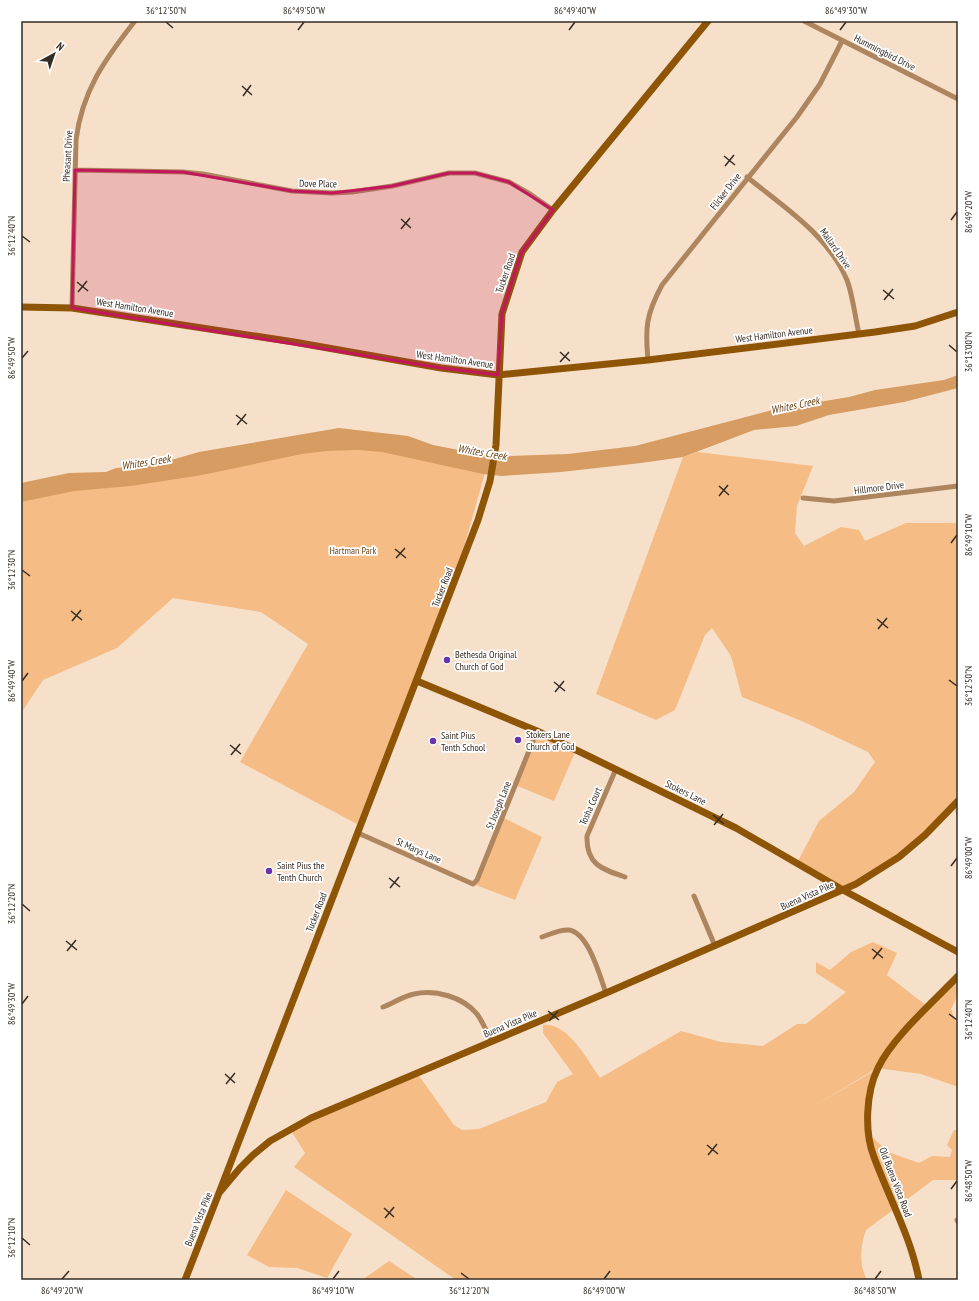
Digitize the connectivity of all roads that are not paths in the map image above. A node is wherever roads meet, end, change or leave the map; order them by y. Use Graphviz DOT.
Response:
graph roads {
  1 [pos="135,21"];
  2 [pos="708,21"];
  3 [pos="804,21"];
  4 [pos="842,41"];
  5 [pos="958,99"];
  6 [pos="75,170"];
  7 [pos="748,177"];
  8 [pos="553,210"];
  9 [pos="21,307"];
  10 [pos="72,308"];
  11 [pos="958,312"];
  12 [pos="859,334"];
  13 [pos="648,360"];
  14 [pos="498,375"];
  15 [pos="958,486"];
  16 [pos="803,498"];
  17 [pos="417,681"];
  18 [pos="537,731"];
  19 [pos="616,769"];
  20 [pos="958,801"];
  21 [pos="358,832"];
  22 [pos="625,877"];
  23 [pos="473,884"];
  24 [pos="843,890"];
  25 [pos="694,896"];
  26 [pos="542,938"];
  27 [pos="715,946"];
  28 [pos="958,952"];
  29 [pos="958,976"];
  30 [pos="606,993"];
  31 [pos="383,1007"];
  32 [pos="492,1042"];
  33 [pos="220,1193"];
  34 [pos="185,1280"];
  35 [pos="919,1280"];
  1 -- 6 [label="street, Pheasant Drive"];
  2 -- 8 [label="street, Tucker Road"];
  3 -- 4 [label="street, Hummingbird Drive"];
  4 -- 5 [label="street, Hummingbird Drive"];
  4 -- 7 [label="street, Flicker Drive"];
  6 -- 8 [label="street, Dove Place"];
  6 -- 10 [label="street, Pheasant Drive"];
  7 -- 12 [label="street, Mallard Drive"];
  7 -- 13 [label="street, Flicker Drive"];
  8 -- 14 [label="street, Tucker Road"];
  9 -- 10 [label="street, West Hamilton Avenue"];
  10 -- 14 [label="street, West Hamilton Avenue"];
  11 -- 12 [label="street, West Hamilton Avenue"];
  12 -- 13 [label="street, West Hamilton Avenue"];
  13 -- 14 [label="street, West Hamilton Avenue"];
  14 -- 17 [label="street, Tucker Road"];
  15 -- 16 [label="street, Hillmore Drive"];
  17 -- 18 [label="street, Stokers Lane"];
  17 -- 21 [label="street, Tucker Road"];
  18 -- 19 [label="street, Stokers Lane"];
  18 -- 23 [label="street, St Joseph Lane"];
  19 -- 22 [label="street, Tosha Court"];
  19 -- 24 [label="street, Stokers Lane"];
  20 -- 24 [label="street, Buena Vista Pike"];
  21 -- 23 [label="street, St Marys Lane"];
  21 -- 33 [label="street, Tucker Road"];
  24 -- 27 [label="street, Buena Vista Pike"];
  24 -- 28 [label="street, Stokers Lane"];
  25 -- 27 [label="street"];
  26 -- 30 [label="street"];
  27 -- 30 [label="street, Buena Vista Pike"];
  29 -- 35 [label="street, Old Buena Vista Road"];
  30 -- 32 [label="street, Buena Vista Pike"];
  31 -- 32 [label="street"];
  32 -- 33 [label="street, Buena Vista Pike"];
  33 -- 34 [label="street, Buena Vista Pike"];
}
